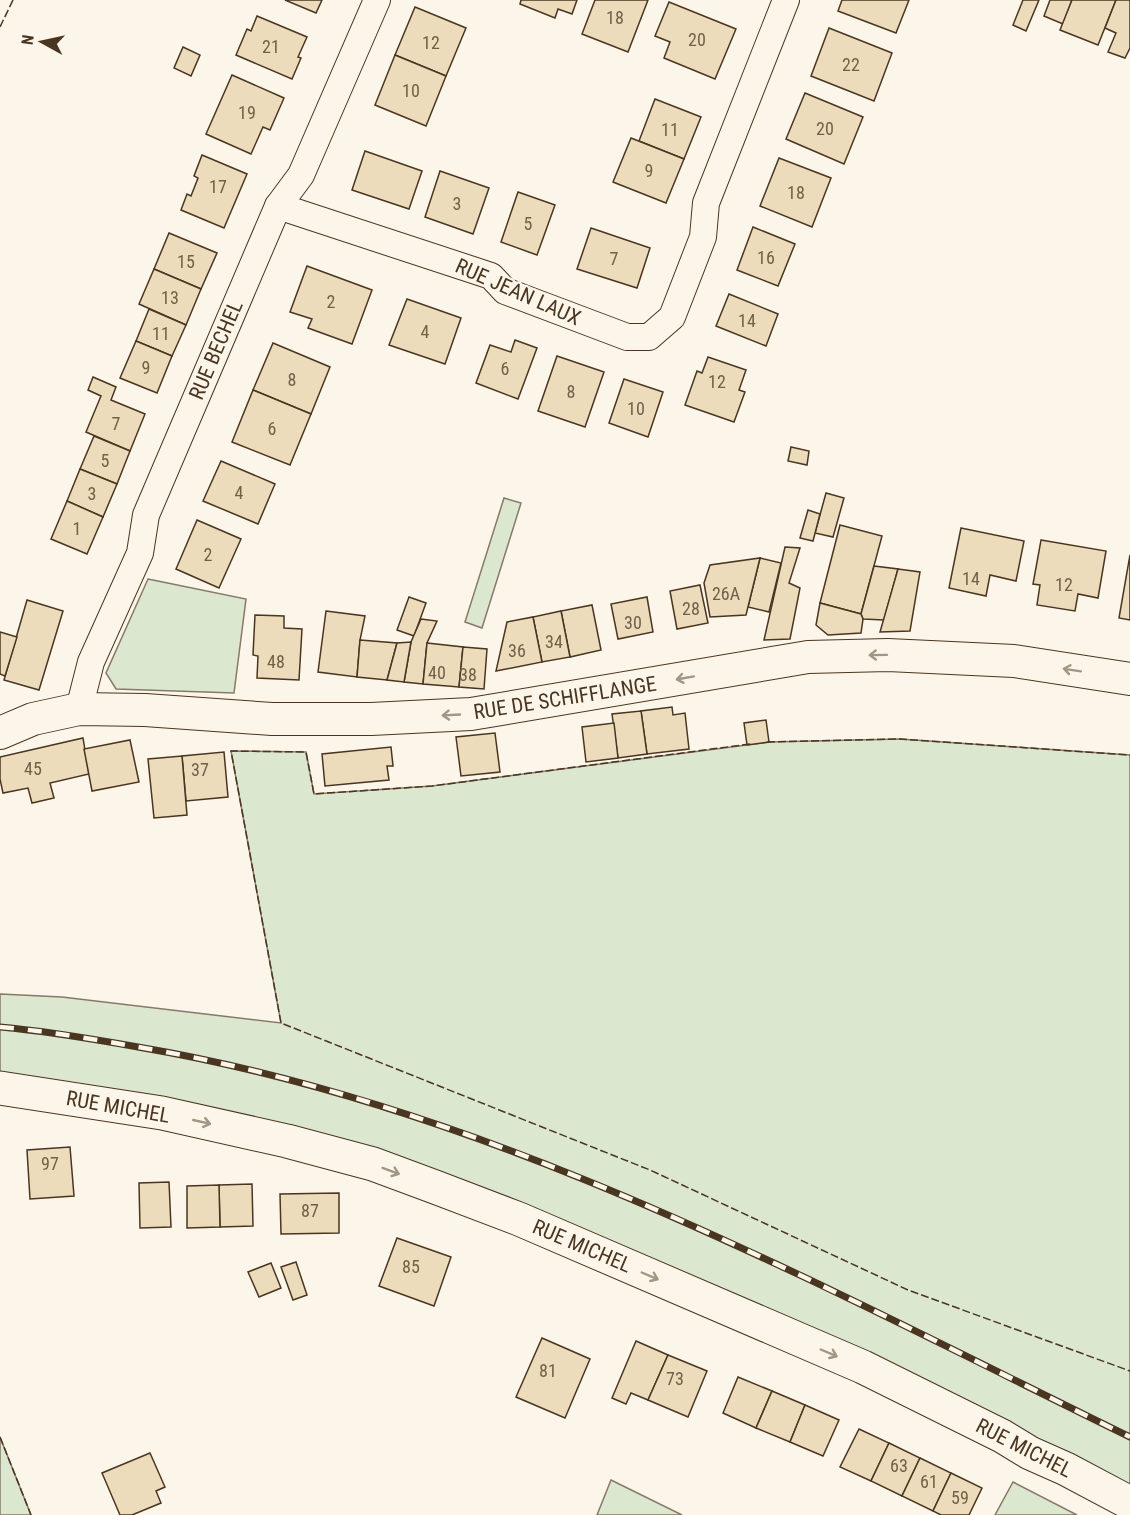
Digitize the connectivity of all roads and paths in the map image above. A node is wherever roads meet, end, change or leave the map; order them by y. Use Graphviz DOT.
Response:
graph roads {
  1 [pos="377,0"];
  2 [pos="781,2"];
  3 [pos="278,206"];
  4 [pos="1130,679"];
  5 [pos="79,709"];
  6 [pos="0,733"];
  7 [pos="0,1088"];
  8 [pos="1130,1503"];
  1 -- 3 [label="street, RUE BECHEL"];
  2 -- 3 [label="street, RUE JEAN LAUX"];
  3 -- 5 [label="street, RUE BECHEL"];
  4 -- 5 [label="street, RUE DE SCHIFFLANGE, one-way"];
  5 -- 6 [label="street, RUE DE SCHIFFLANGE"];
  7 -- 8 [label="main road, RUE MICHEL, one-way"];
}
